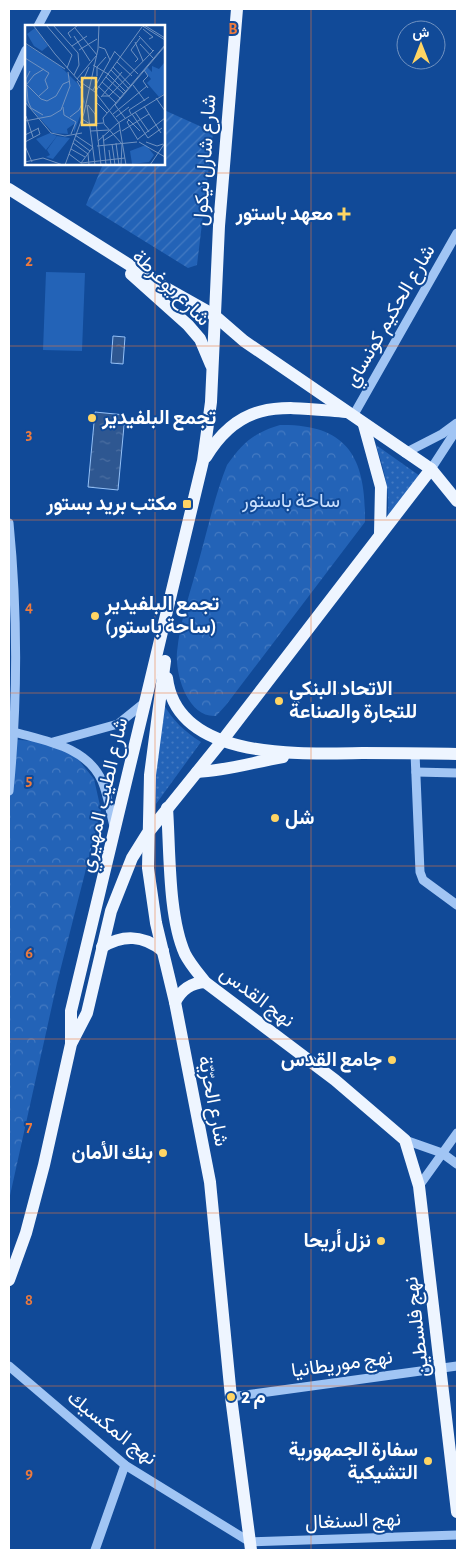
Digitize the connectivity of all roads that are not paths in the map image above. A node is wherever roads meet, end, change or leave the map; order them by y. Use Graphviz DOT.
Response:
graph roads {
  1 [pos="46,9"];
  2 [pos="237,9"];
  3 [pos="38,25"];
  4 [pos="25,52"];
  5 [pos="9,86"];
  6 [pos="9,189"];
  7 [pos="457,233"];
  8 [pos="92,242"];
  9 [pos="214,315"];
  10 [pos="213,370"];
  11 [pos="349,414"];
  12 [pos="457,423"];
  13 [pos="364,425"];
  14 [pos="457,429"];
  15 [pos="405,453"];
  16 [pos="203,461"];
  17 [pos="431,469"];
  18 [pos="457,501"];
  19 [pos="9,523"];
  20 [pos="380,534"];
  21 [pos="170,603"];
  22 [pos="165,661"];
  23 [pos="146,701"];
  24 [pos="14,732"];
  25 [pos="222,741"];
  26 [pos="53,742"];
  27 [pos="300,753"];
  28 [pos="415,753"];
  29 [pos="457,754"];
  30 [pos="197,772"];
  31 [pos="416,772"];
  32 [pos="457,773"];
  33 [pos="9,791"];
  34 [pos="167,808"];
  35 [pos="115,831"];
  36 [pos="147,834"];
  37 [pos="457,905"];
  38 [pos="102,947"];
  39 [pos="163,951"];
  40 [pos="205,982"];
  41 [pos="175,1002"];
  42 [pos="71,1044"];
  43 [pos="457,1133"];
  44 [pos="405,1140"];
  45 [pos="442,1153"];
  46 [pos="457,1164"];
  47 [pos="419,1186"];
  48 [pos="9,1280"];
  49 [pos="9,1366"];
  50 [pos="457,1366"];
  51 [pos="441,1368"];
  52 [pos="231,1397"];
  53 [pos="125,1465"];
  54 [pos="457,1512"];
  55 [pos="457,1535"];
  56 [pos="251,1546"];
  57 [pos="95,1550"];
  1 -- 3 [label="street"];
  2 -- 9 [label="main road, شارع شارل نيكول"];
  4 -- 5 [label="street"];
  6 -- 8 [label="main road, شارع يوغرطة"];
  7 -- 11 [label="street, شارع الحكيم كونساي"];
  8 -- 9 [label="main road, شارع يوغرطة"];
  8 -- 10 [label="main road, شارع يوغرطة"];
  9 -- 10 [label="main road, شارع الطيب المهيري"];
  9 -- 11 [label="main road, شارع يوغرطة"];
  10 -- 16 [label="main road, شارع الطيب المهيري"];
  11 -- 13 [label="main road, شارع يوغرطة"];
  11 -- 16 [label="main road"];
  12 -- 15 [label="street"];
  13 -- 15 [label="main road, شارع يوغرطة"];
  13 -- 20 [label="main road"];
  14 -- 17 [label="street"];
  15 -- 17 [label="main road, شارع يوغرطة"];
  16 -- 21 [label="main road, شارع الطيب المهيري"];
  17 -- 18 [label="main road, شارع يوغرطة"];
  17 -- 20 [label="main road"];
  19 -- 24 [label="street"];
  20 -- 25 [label="main road"];
  21 -- 22 [label="main road"];
  21 -- 23 [label="main road, شارع الطيب المهيري"];
  22 -- 25 [label="main road"];
  22 -- 36 [label="main road, شارع الحرّيّة"];
  23 -- 26 [label="street"];
  23 -- 35 [label="main road, شارع الطيب المهيري"];
  24 -- 26 [label="street"];
  24 -- 33 [label="street"];
  25 -- 27 [label="main road"];
  25 -- 30 [label="main road"];
  26 -- 35 [label="street"];
  27 -- 28 [label="main road"];
  27 -- 30 [label="main road"];
  28 -- 29 [label="main road"];
  28 -- 31 [label="street"];
  30 -- 34 [label="main road"];
  31 -- 32 [label="street"];
  31 -- 37 [label="street"];
  34 -- 36 [label="main road"];
  34 -- 40 [label="main road, نهج القدس"];
  35 -- 42 [label="main road, شارع الطيب المهيري"];
  36 -- 38 [label="main road"];
  36 -- 39 [label="main road, شارع الحرّيّة"];
  38 -- 39 [label="main road"];
  38 -- 42 [label="main road"];
  39 -- 41 [label="main road, شارع الحرّيّة"];
  40 -- 41 [label="main road"];
  40 -- 44 [label="main road, نهج القدس"];
  41 -- 52 [label="main road, شارع الحرّيّة"];
  42 -- 48 [label="main road, شارع الطيب المهيري"];
  43 -- 45 [label="street"];
  44 -- 45 [label="street, نهج القدس"];
  44 -- 47 [label="main road, نهج فلسطين"];
  45 -- 46 [label="street, نهج القدس"];
  45 -- 47 [label="street"];
  47 -- 51 [label="main road, نهج فلسطين"];
  49 -- 53 [label="street, نهج المكسيك"];
  50 -- 51 [label="street, نهج موريطانيا"];
  51 -- 52 [label="street, نهج موريطانيا"];
  51 -- 54 [label="main road, نهج فلسطين"];
  52 -- 56 [label="main road, شارع الحرّيّة"];
  53 -- 56 [label="street, نهج المكسيك"];
  53 -- 57 [label="street"];
  55 -- 56 [label="street, نهج السنغال"];
}
